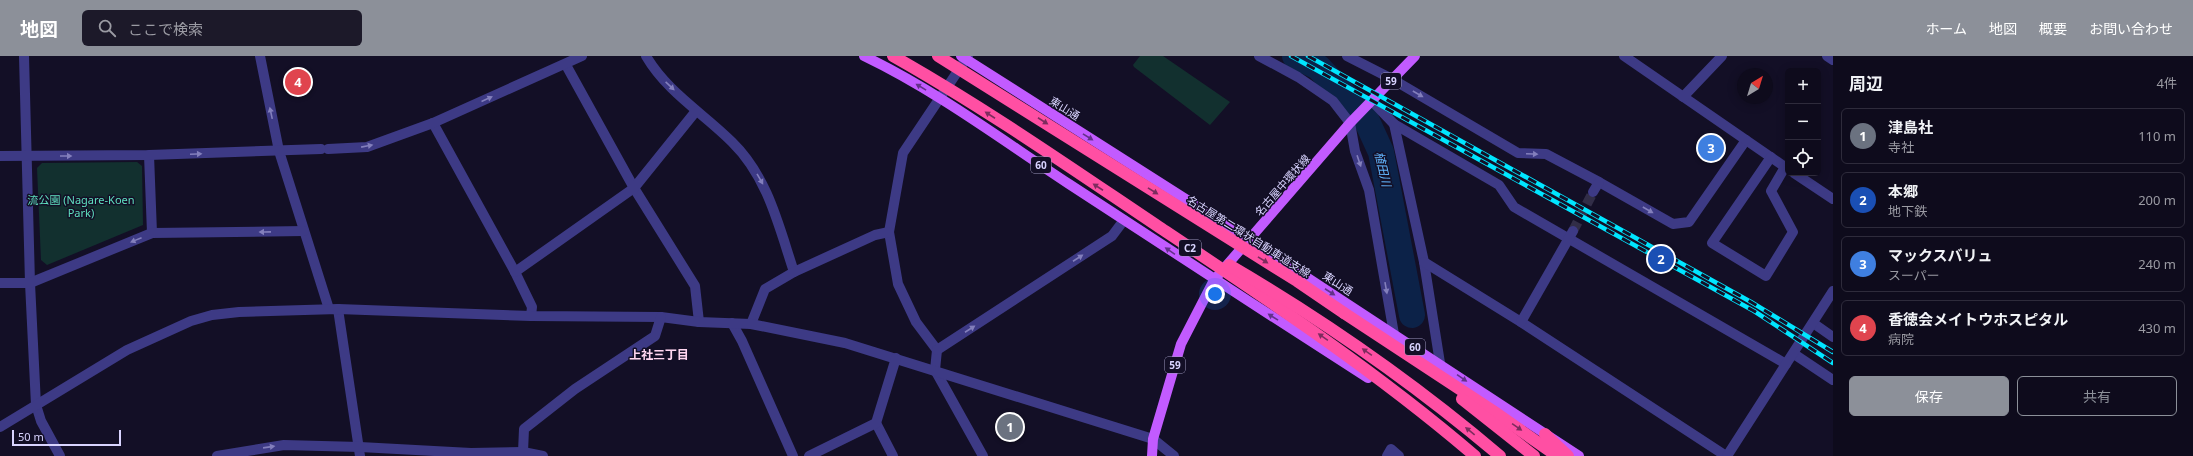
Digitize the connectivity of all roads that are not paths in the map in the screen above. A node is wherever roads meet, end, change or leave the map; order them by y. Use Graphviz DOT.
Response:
graph roads {
  1 [pos="24,56"];
  2 [pos="260,56"];
  3 [pos="582,56"];
  4 [pos="646,56"];
  5 [pos="864,56"];
  6 [pos="893,56"];
  7 [pos="938,56"];
  8 [pos="1259,56"];
  9 [pos="1347,56"];
  10 [pos="1414,56"];
  11 [pos="1624,56"];
  12 [pos="1722,56"];
  13 [pos="1827,56"];
  14 [pos="965,57"];
  15 [pos="1833,60"];
  16 [pos="566,65"];
  17 [pos="1392,79"];
  18 [pos="1683,97"];
  19 [pos="940,99"];
  20 [pos="1369,104"];
  21 [pos="696,111"];
  22 [pos="1354,120"];
  23 [pos="433,123"];
  24 [pos="1394,124"];
  25 [pos="1746,140"];
  26 [pos="279,151"];
  27 [pos="148,155"];
  28 [pos="0,156"];
  29 [pos="28,156"];
  30 [pos="1771,157"];
  31 [pos="1785,167"];
  32 [pos="1785,170"];
  33 [pos="1798,176"];
  34 [pos="1599,182"];
  35 [pos="634,188"];
  36 [pos="1594,192"];
  37 [pos="1833,199"];
  38 [pos="1121,202"];
  39 [pos="1124,220"];
  40 [pos="304,231"];
  41 [pos="889,232"];
  42 [pos="152,233"];
  43 [pos="1571,235"];
  44 [pos="1250,240"];
  45 [pos="1424,262"];
  46 [pos="515,272"];
  47 [pos="794,272"];
  48 [pos="1214,280"];
  49 [pos="0,283"];
  50 [pos="30,283"];
  51 [pos="1833,291"];
  52 [pos="333,309"];
  53 [pos="1344,313"];
  54 [pos="531,316"];
  55 [pos="661,317"];
  56 [pos="699,322"];
  57 [pos="1521,322"];
  58 [pos="732,323"];
  59 [pos="1813,323"];
  60 [pos="751,324"];
  61 [pos="1394,334"];
  62 [pos="1833,336"];
  63 [pos="937,350"];
  64 [pos="1794,354"];
  65 [pos="896,358"];
  66 [pos="1440,363"];
  67 [pos="1786,364"];
  68 [pos="935,370"];
  69 [pos="1833,380"];
  70 [pos="36,405"];
  71 [pos="876,423"];
  72 [pos="0,428"];
  73 [pos="1452,434"];
  74 [pos="1545,434"];
  75 [pos="1152,439"];
  76 [pos="360,451"];
  77 [pos="523,452"];
  78 [pos="471,454"];
  79 [pos="60,456"];
  80 [pos="217,456"];
  81 [pos="543,456"];
  82 [pos="793,456"];
  83 [pos="809,456"];
  84 [pos="893,456"];
  85 [pos="983,456"];
  86 [pos="1152,456"];
  87 [pos="1174,456"];
  88 [pos="1387,456"];
  89 [pos="1399,456"];
  90 [pos="1473,456"];
  91 [pos="1480,456"];
  92 [pos="1500,456"];
  93 [pos="1534,456"];
  94 [pos="1557,456"];
  95 [pos="1568,456"];
  96 [pos="1579,456"];
  97 [pos="1726,456"];
  1 -- 29 [label="street"];
  26 -- 2 [label="street, one-way"];
  3 -- 16 [label="street"];
  4 -- 21 [label="street, one-way"];
  19 -- 5 [label="main road, 60, one-way"];
  38 -- 6 [label="highway, C2, one-way, bridge"];
  7 -- 53 [label="highway, 名古屋第二環状自動車道支線 / C2, one-way, bridge"];
  8 -- 22 [label="street"];
  9 -- 17 [label="street"];
  10 -- 17 [label="main road, 名古屋中環状線 / 59"];
  11 -- 18 [label="street"];
  12 -- 18 [label="street"];
  13 -- 15 [label="street"];
  14 -- 19 [label="street"];
  14 -- 44 [label="main road, 東山通 / 60, one-way"];
  23 -- 16 [label="street, one-way"];
  16 -- 35 [label="street"];
  17 -- 20 [label="main road, 名古屋中環状線 / 59"];
  17 -- 34 [label="street, one-way"];
  18 -- 25 [label="street"];
  19 -- 39 [label="main road, 60"];
  19 -- 41 [label="street"];
  20 -- 22 [label="main road, 名古屋中環状線 / 59"];
  20 -- 24 [label="street"];
  21 -- 35 [label="street"];
  21 -- 47 [label="street, one-way"];
  22 -- 44 [label="main road, 名古屋中環状線 / 59"];
  22 -- 61 [label="street, one-way"];
  26 -- 23 [label="street, one-way"];
  23 -- 46 [label="street"];
  24 -- 43 [label="street"];
  24 -- 45 [label="street"];
  25 -- 30 [label="street"];
  34 -- 25 [label="street, one-way"];
  27 -- 26 [label="street, one-way"];
  26 -- 40 [label="street"];
  29 -- 27 [label="street, one-way"];
  27 -- 42 [label="street"];
  28 -- 29 [label="street"];
  29 -- 50 [label="street"];
  30 -- 31 [label="street"];
  30 -- 32 [label="street"];
  33 -- 37 [label="street"];
  34 -- 36 [label="street"];
  35 -- 46 [label="street"];
  35 -- 56 [label="street"];
  90 -- 38 [label="highway, C2, one-way, bridge"];
  92 -- 38 [label="highway, one-way, bridge"];
  48 -- 39 [label="main road, 60, one-way"];
  63 -- 39 [label="street, one-way"];
  40 -- 42 [label="street, one-way"];
  40 -- 52 [label="street"];
  41 -- 47 [label="street"];
  41 -- 63 [label="street"];
  42 -- 50 [label="street, one-way"];
  43 -- 57 [label="street"];
  43 -- 67 [label="street"];
  44 -- 48 [label="main road, 名古屋中環状線 / 59"];
  44 -- 61 [label="main road, 東山通 / 60, one-way"];
  45 -- 57 [label="street"];
  45 -- 66 [label="street"];
  46 -- 54 [label="street"];
  47 -- 60 [label="street"];
  73 -- 48 [label="main road, 60, one-way"];
  48 -- 75 [label="main road, 名古屋中環状線 / 59"];
  49 -- 50 [label="street"];
  50 -- 70 [label="street"];
  51 -- 59 [label="street"];
  52 -- 54 [label="street"];
  52 -- 70 [label="street"];
  52 -- 76 [label="street"];
  53 -- 93 [label="highway, 名古屋第二環状自動車道支線 / C2"];
  53 -- 94 [label="highway, one-way"];
  54 -- 55 [label="street"];
  55 -- 56 [label="street"];
  55 -- 77 [label="street"];
  56 -- 58 [label="street"];
  57 -- 97 [label="street"];
  58 -- 60 [label="street"];
  58 -- 82 [label="street"];
  59 -- 62 [label="street"];
  59 -- 64 [label="street"];
  60 -- 65 [label="street"];
  61 -- 66 [label="main road, 東山通 / 60"];
  63 -- 68 [label="street"];
  64 -- 67 [label="street"];
  64 -- 69 [label="street"];
  65 -- 68 [label="street"];
  65 -- 71 [label="street"];
  66 -- 74 [label="main road, 東山通 / 60, one-way"];
  67 -- 97 [label="street"];
  68 -- 75 [label="street"];
  68 -- 85 [label="street"];
  70 -- 72 [label="street"];
  70 -- 79 [label="street"];
  71 -- 83 [label="street"];
  71 -- 84 [label="street"];
  73 -- 90 [label="highway"];
  73 -- 91 [label="main road, 60"];
  74 -- 95 [label="highway"];
  74 -- 96 [label="main road, 東山通 / 60"];
  75 -- 86 [label="main road, 名古屋中環状線 / 59"];
  75 -- 87 [label="street"];
  76 -- 78 [label="street"];
  80 -- 76 [label="street, one-way"];
  77 -- 78 [label="street"];
  77 -- 81 [label="street"];
  88 -- 89 [label="street"];
}
